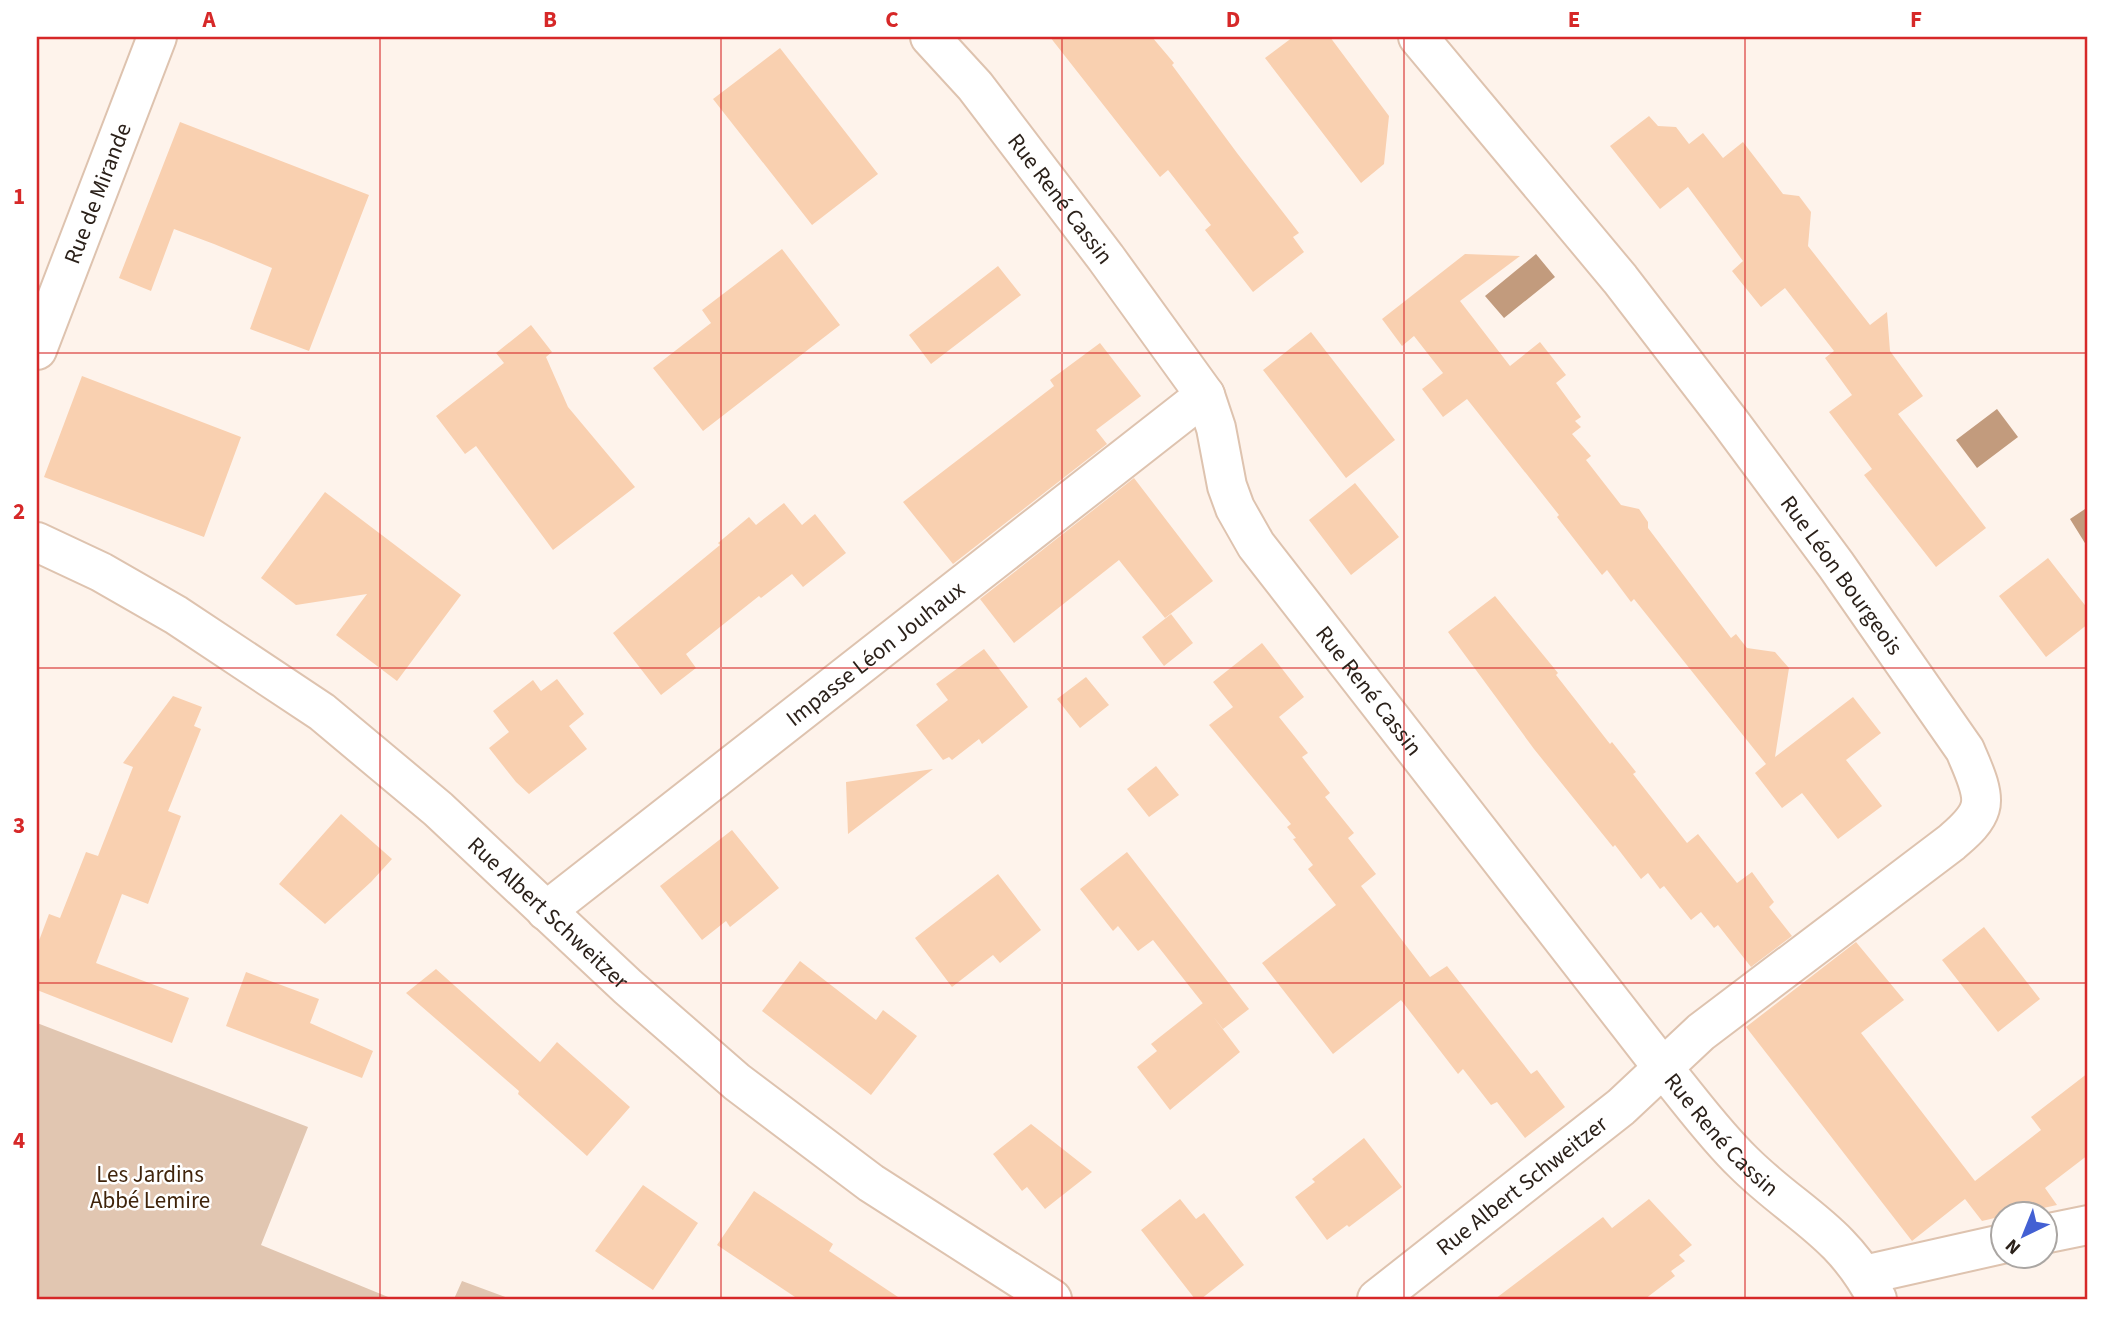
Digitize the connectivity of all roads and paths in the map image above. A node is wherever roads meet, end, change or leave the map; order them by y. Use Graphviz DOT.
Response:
graph roads {
  1 [pos="157,37"];
  2 [pos="930,37"];
  3 [pos="1418,37"];
  4 [pos="37,350"];
  5 [pos="1205,395"];
  6 [pos="37,542"];
  7 [pos="546,911"];
  8 [pos="1663,1068"];
  9 [pos="2088,1224"];
  10 [pos="2058,1231"];
  11 [pos="1988,1249"];
  12 [pos="1871,1287"];
  13 [pos="1052,1299"];
  14 [pos="1377,1299"];
  1 -- 4 [label="street, Rue de Mirande"];
  2 -- 5 [label="street, Rue René Cassin"];
  3 -- 8 [label="street, Rue Léon Bourgeois"];
  5 -- 7 [label="street, Impasse Léon Jouhaux"];
  5 -- 8 [label="street, Rue René Cassin"];
  6 -- 7 [label="street, Rue Albert Schweitzer"];
  7 -- 13 [label="street, Rue Albert Schweitzer"];
  8 -- 12 [label="street, Rue René Cassin"];
  8 -- 14 [label="street, Rue Albert Schweitzer"];
  9 -- 10 [label="street"];
  11 -- 12 [label="street"];
}
